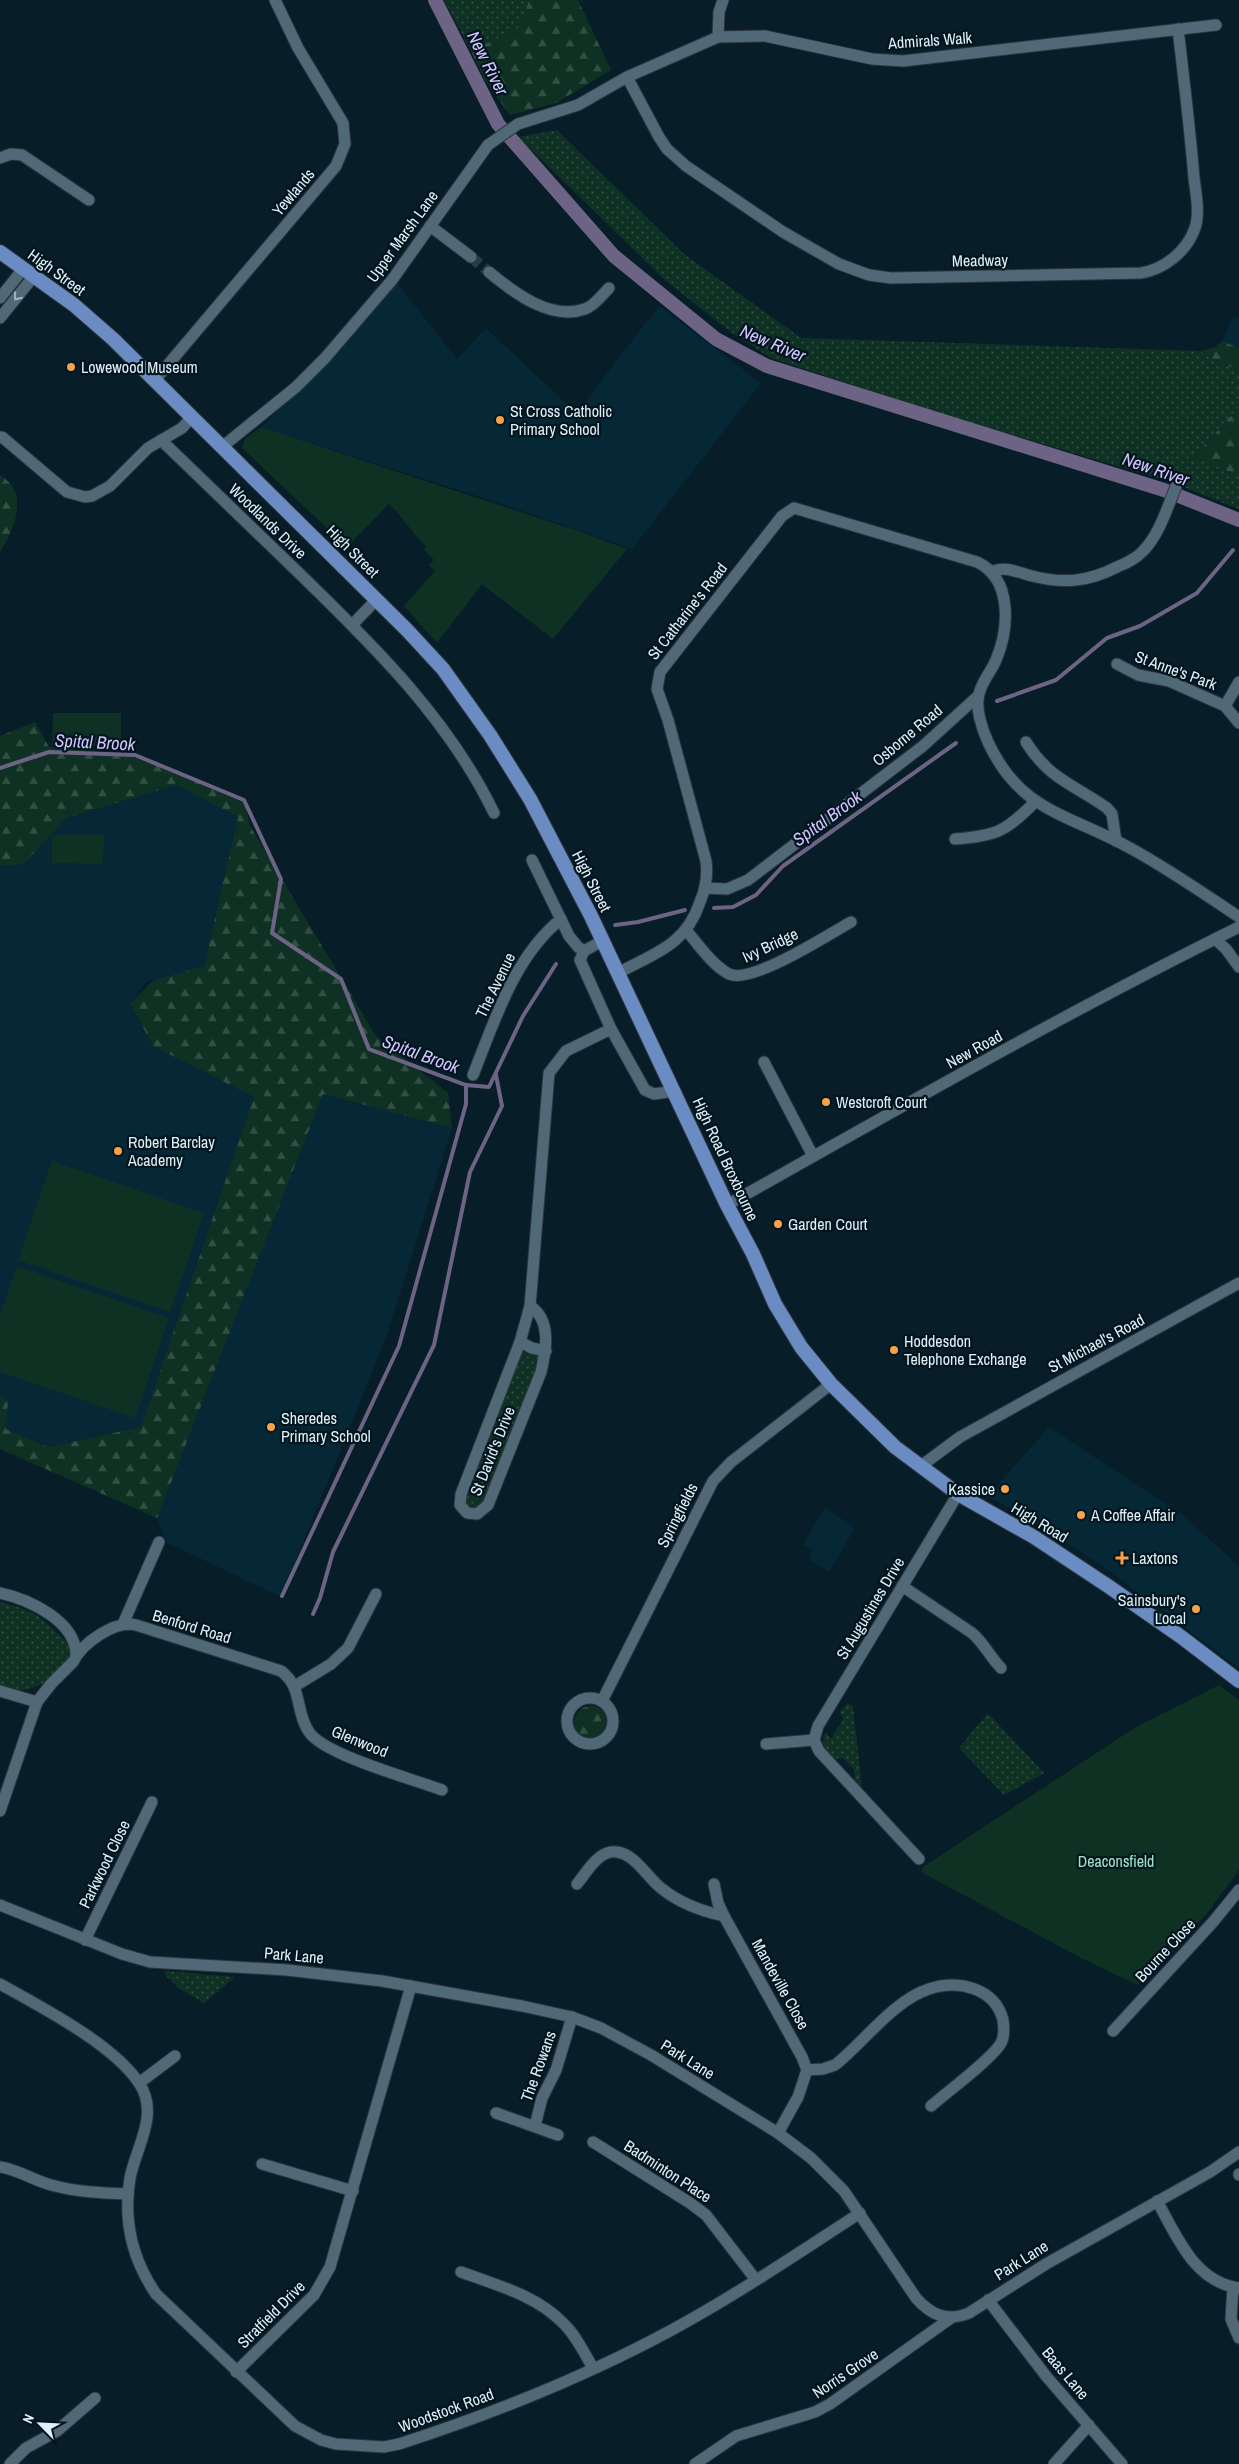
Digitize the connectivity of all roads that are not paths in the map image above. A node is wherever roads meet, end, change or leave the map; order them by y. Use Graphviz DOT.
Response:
graph roads {
  1 [pos="275,0"];
  2 [pos="723,0"];
  3 [pos="1216,25"];
  4 [pos="1178,30"];
  5 [pos="718,37"];
  6 [pos="627,77"];
  7 [pos="0,158"];
  8 [pos="89,200"];
  9 [pos="430,226"];
  10 [pos="0,252"];
  11 [pos="471,257"];
  12 [pos="28,272"];
  13 [pos="489,272"];
  14 [pos="609,288"];
  15 [pos="0,298"];
  16 [pos="0,318"];
  17 [pos="155,380"];
  18 [pos="192,417"];
  19 [pos="2,437"];
  20 [pos="160,440"];
  21 [pos="222,447"];
  22 [pos="1178,484"];
  23 [pos="992,572"];
  24 [pos="377,599"];
  25 [pos="352,625"];
  26 [pos="1117,664"];
  27 [pos="1239,682"];
  28 [pos="978,696"];
  29 [pos="1225,706"];
  30 [pos="1239,723"];
  31 [pos="1026,742"];
  32 [pos="1035,802"];
  33 [pos="494,813"];
  34 [pos="956,839"];
  35 [pos="1116,841"];
  36 [pos="532,860"];
  37 [pos="706,888"];
  38 [pos="561,919"];
  39 [pos="851,922"];
  40 [pos="1239,926"];
  41 [pos="686,930"];
  42 [pos="1215,939"];
  43 [pos="602,941"];
  44 [pos="584,950"];
  45 [pos="1239,967"];
  46 [pos="618,973"];
  47 [pos="612,1029"];
  48 [pos="764,1062"];
  49 [pos="474,1075"];
  50 [pos="675,1091"];
  51 [pos="813,1156"];
  52 [pos="727,1205"];
  53 [pos="1239,1283"];
  54 [pos="530,1306"];
  55 [pos="520,1342"];
  56 [pos="546,1351"];
  57 [pos="831,1384"];
  58 [pos="921,1466"];
  59 [pos="958,1494"];
  60 [pos="159,1542"];
  61 [pos="902,1586"];
  62 [pos="0,1593"];
  63 [pos="376,1594"];
  64 [pos="123,1624"];
  65 [pos="76,1656"];
  66 [pos="1001,1668"];
  67 [pos="1239,1681"];
  68 [pos="295,1686"];
  69 [pos="0,1691"];
  70 [pos="602,1701"];
  71 [pos="38,1702"];
  72 [pos="814,1740"];
  73 [pos="766,1744"];
  74 [pos="442,1790"];
  75 [pos="152,1802"];
  76 [pos="0,1811"];
  77 [pos="919,1859"];
  78 [pos="577,1884"];
  79 [pos="714,1884"];
  80 [pos="1239,1890"];
  81 [pos="0,1906"];
  82 [pos="724,1916"];
  83 [pos="85,1940"];
  84 [pos="0,1984"];
  85 [pos="411,1986"];
  86 [pos="572,2017"];
  87 [pos="1114,2031"];
  88 [pos="175,2056"];
  89 [pos="807,2070"];
  90 [pos="139,2083"];
  91 [pos="931,2106"];
  92 [pos="496,2113"];
  93 [pos="535,2126"];
  94 [pos="778,2133"];
  95 [pos="558,2136"];
  96 [pos="593,2142"];
  97 [pos="1239,2152"];
  98 [pos="262,2164"];
  99 [pos="0,2168"];
  100 [pos="353,2191"];
  101 [pos="128,2194"];
  102 [pos="1157,2201"];
  103 [pos="860,2213"];
  104 [pos="461,2272"];
  105 [pos="756,2280"];
  106 [pos="1236,2287"];
  107 [pos="988,2300"];
  108 [pos="951,2318"];
  109 [pos="1239,2338"];
  110 [pos="593,2368"];
  111 [pos="236,2372"];
  112 [pos="95,2398"];
  113 [pos="1089,2425"];
  114 [pos="10,2464"];
  115 [pos="695,2464"];
  116 [pos="1054,2464"];
  117 [pos="1122,2464"];
  1 -- 17 [label="street, Yewlands"];
  2 -- 5 [label="street"];
  3 -- 4 [label="street, Admirals Walk"];
  4 -- 5 [label="street, Admirals Walk"];
  4 -- 6 [label="street, Meadway"];
  5 -- 6 [label="street, Admirals Walk"];
  6 -- 9 [label="street, Upper Marsh Lane"];
  7 -- 8 [label="street"];
  9 -- 11 [label="street"];
  9 -- 21 [label="street, Upper Marsh Lane"];
  10 -- 12 [label="main road, High Street"];
  12 -- 15 [label="street"];
  12 -- 16 [label="street, one-way"];
  12 -- 17 [label="main road, High Street"];
  13 -- 14 [label="street"];
  17 -- 18 [label="main road, High Street"];
  18 -- 20 [label="street"];
  18 -- 21 [label="main road, High Street"];
  19 -- 20 [label="street"];
  20 -- 25 [label="street, Woodlands Drive"];
  21 -- 24 [label="main road, High Street"];
  22 -- 23 [label="street, St Catharine's Road"];
  23 -- 28 [label="street"];
  23 -- 37 [label="street, St Catharine's Road"];
  24 -- 25 [label="street"];
  24 -- 43 [label="main road, High Street"];
  25 -- 33 [label="street, Woodlands Drive"];
  26 -- 29 [label="street, St Anne's Park"];
  27 -- 29 [label="street, St Anne's Park"];
  28 -- 32 [label="street"];
  28 -- 37 [label="street, Osborne Road"];
  29 -- 30 [label="street, St Anne's Park"];
  31 -- 35 [label="street"];
  32 -- 34 [label="street"];
  32 -- 35 [label="street"];
  35 -- 40 [label="street"];
  36 -- 38 [label="street"];
  37 -- 41 [label="street, St Catharine's Road"];
  38 -- 44 [label="street"];
  38 -- 49 [label="street, The Avenue"];
  39 -- 41 [label="street, Ivy Bridge"];
  40 -- 42 [label="street, New Road"];
  41 -- 46 [label="street, St Catharine's Road"];
  42 -- 45 [label="street"];
  42 -- 51 [label="street, New Road"];
  43 -- 44 [label="street"];
  43 -- 46 [label="main road, High Road Broxbourne"];
  44 -- 47 [label="street"];
  46 -- 50 [label="main road, High Road Broxbourne"];
  47 -- 50 [label="street"];
  47 -- 54 [label="street, St David's Drive"];
  48 -- 51 [label="street"];
  50 -- 52 [label="main road, High Road Broxbourne"];
  51 -- 52 [label="street, New Road"];
  52 -- 57 [label="main road, High Road Broxbourne"];
  53 -- 58 [label="street, St Michael's Road"];
  54 -- 55 [label="street, St David's Drive"];
  54 -- 56 [label="street, St David's Drive"];
  55 -- 56 [label="street"];
  55 -- 56 [label="street, St David's Drive"];
  57 -- 58 [label="main road, High Road"];
  57 -- 70 [label="street, Springfields"];
  58 -- 59 [label="main road, High Road"];
  59 -- 61 [label="street, St Augustines Drive"];
  59 -- 67 [label="main road, High Road"];
  60 -- 64 [label="street, Benford Road"];
  61 -- 66 [label="street"];
  61 -- 72 [label="street, St Augustines Drive"];
  62 -- 65 [label="street"];
  63 -- 68 [label="street"];
  64 -- 65 [label="street"];
  64 -- 68 [label="street, Benford Road"];
  65 -- 71 [label="street"];
  68 -- 74 [label="street, Glenwood"];
  69 -- 71 [label="street"];
  70 -- 70 [label="street"];
  71 -- 76 [label="street"];
  72 -- 73 [label="street"];
  72 -- 77 [label="street"];
  75 -- 83 [label="street, Parkwood Close"];
  78 -- 82 [label="street"];
  79 -- 82 [label="street, Mandeville Close"];
  80 -- 87 [label="street, Bourne Close"];
  81 -- 83 [label="street, Park Lane"];
  82 -- 89 [label="street, Mandeville Close"];
  83 -- 85 [label="street, Park Lane"];
  84 -- 90 [label="street, Woodstock Road"];
  85 -- 86 [label="street, Park Lane"];
  85 -- 100 [label="street, Stratfield Drive"];
  86 -- 93 [label="street, The Rowans"];
  86 -- 94 [label="street, Park Lane"];
  88 -- 90 [label="street"];
  89 -- 91 [label="street"];
  89 -- 94 [label="street"];
  90 -- 101 [label="street, Woodstock Road"];
  92 -- 93 [label="street, The Rowans"];
  93 -- 95 [label="street, The Rowans"];
  94 -- 103 [label="street, Park Lane"];
  96 -- 105 [label="street, Badminton Place"];
  97 -- 102 [label="street, Park Lane"];
  98 -- 100 [label="street"];
  99 -- 101 [label="street"];
  100 -- 111 [label="street, Stratfield Drive"];
  101 -- 111 [label="street, Woodstock Road"];
  102 -- 106 [label="street"];
  102 -- 107 [label="street, Park Lane"];
  103 -- 105 [label="street, Woodstock Road"];
  103 -- 108 [label="street, Park Lane"];
  104 -- 110 [label="street"];
  105 -- 110 [label="street, Woodstock Road"];
  106 -- 109 [label="street"];
  107 -- 108 [label="street, Park Lane"];
  107 -- 113 [label="street, Baas Lane"];
  108 -- 115 [label="street, Norris Grove"];
  110 -- 111 [label="street, Woodstock Road"];
  112 -- 114 [label="street"];
  113 -- 116 [label="street"];
  113 -- 117 [label="street, Baas Lane"];
}
